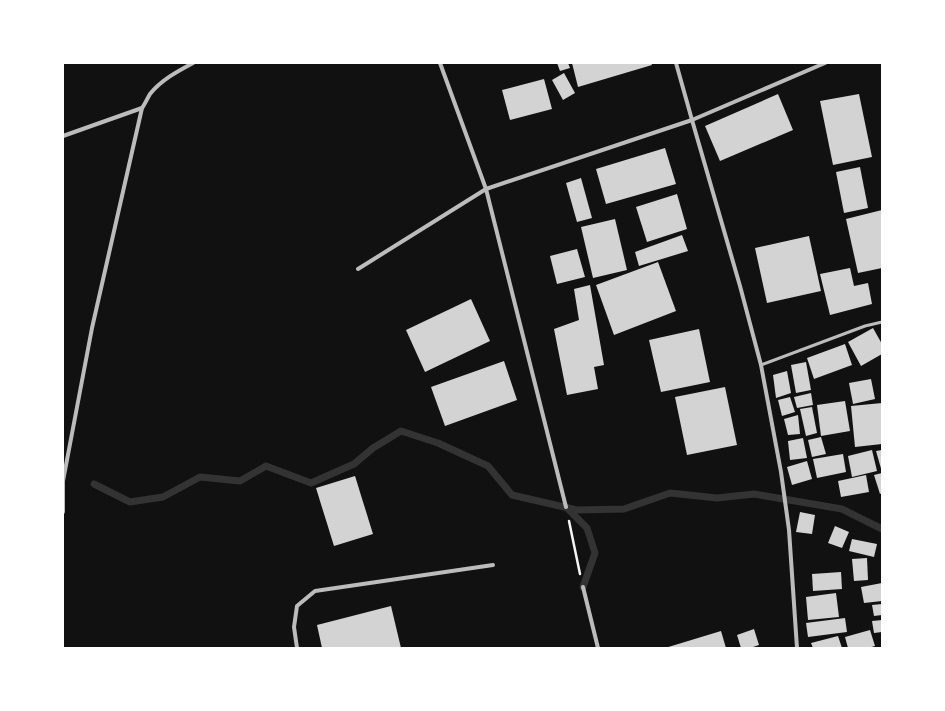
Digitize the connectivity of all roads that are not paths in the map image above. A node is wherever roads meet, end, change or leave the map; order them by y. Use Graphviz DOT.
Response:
graph roads {
  1 [pos="193,63"];
  2 [pos="440,63"];
  3 [pos="676,63"];
  4 [pos="825,63"];
  5 [pos="142,108"];
  6 [pos="692,120"];
  7 [pos="63,136"];
  8 [pos="486,189"];
  9 [pos="358,269"];
  10 [pos="882,322"];
  11 [pos="761,365"];
  12 [pos="566,507"];
  13 [pos="63,512"];
  14 [pos="493,565"];
  15 [pos="583,587"];
  16 [pos="297,648"];
  17 [pos="598,648"];
  18 [pos="797,648"];
  1 -- 5 [label="street"];
  2 -- 8 [label="street"];
  3 -- 6 [label="street"];
  4 -- 6 [label="street"];
  5 -- 7 [label="street"];
  5 -- 13 [label="street"];
  6 -- 8 [label="street"];
  6 -- 11 [label="street"];
  8 -- 9 [label="street"];
  8 -- 12 [label="street"];
  10 -- 11 [label="lane"];
  11 -- 18 [label="street"];
  14 -- 16 [label="street"];
  15 -- 17 [label="street"];
}
